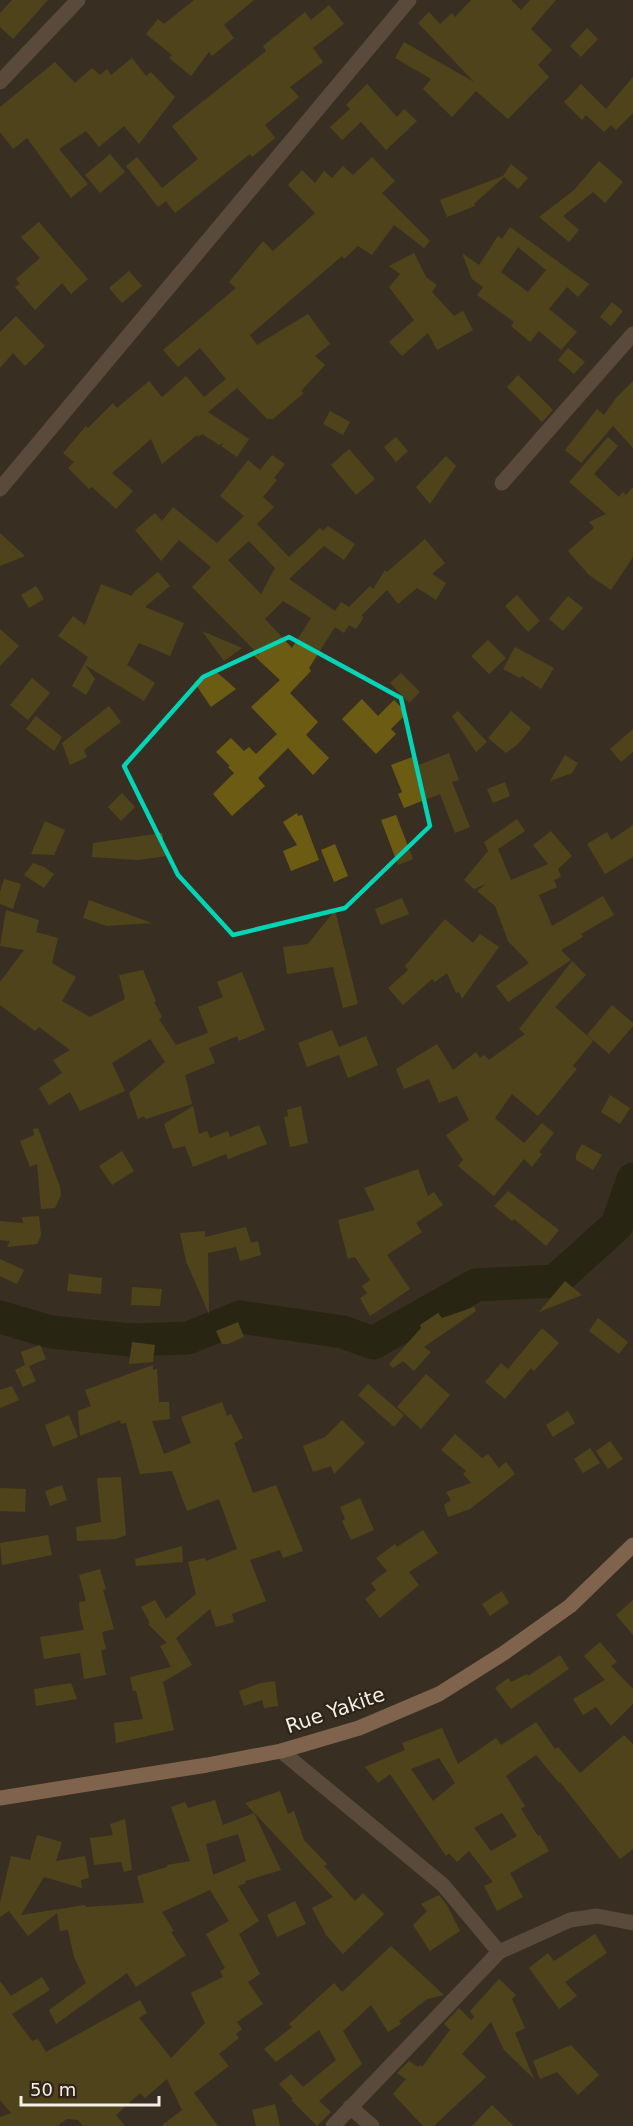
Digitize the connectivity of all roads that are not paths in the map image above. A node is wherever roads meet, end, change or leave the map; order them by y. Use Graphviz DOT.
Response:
graph roads {
  1 [pos="78,0"];
  2 [pos="409,0"];
  3 [pos="0,82"];
  4 [pos="633,334"];
  5 [pos="502,483"];
  6 [pos="0,489"];
  7 [pos="633,1545"];
  8 [pos="281,1751"];
  9 [pos="0,1798"];
  10 [pos="633,1923"];
  11 [pos="499,1952"];
  12 [pos="350,2107"];
  13 [pos="333,2126"];
  14 [pos="372,2126"];
  1 -- 3 [label="street"];
  2 -- 6 [label="street"];
  4 -- 5 [label="street"];
  7 -- 8 [label="main road, Rue Yakite"];
  8 -- 9 [label="main road, Rue Yakite"];
  8 -- 11 [label="street"];
  10 -- 11 [label="street"];
  11 -- 12 [label="street"];
  12 -- 13 [label="street"];
  12 -- 14 [label="street"];
}
